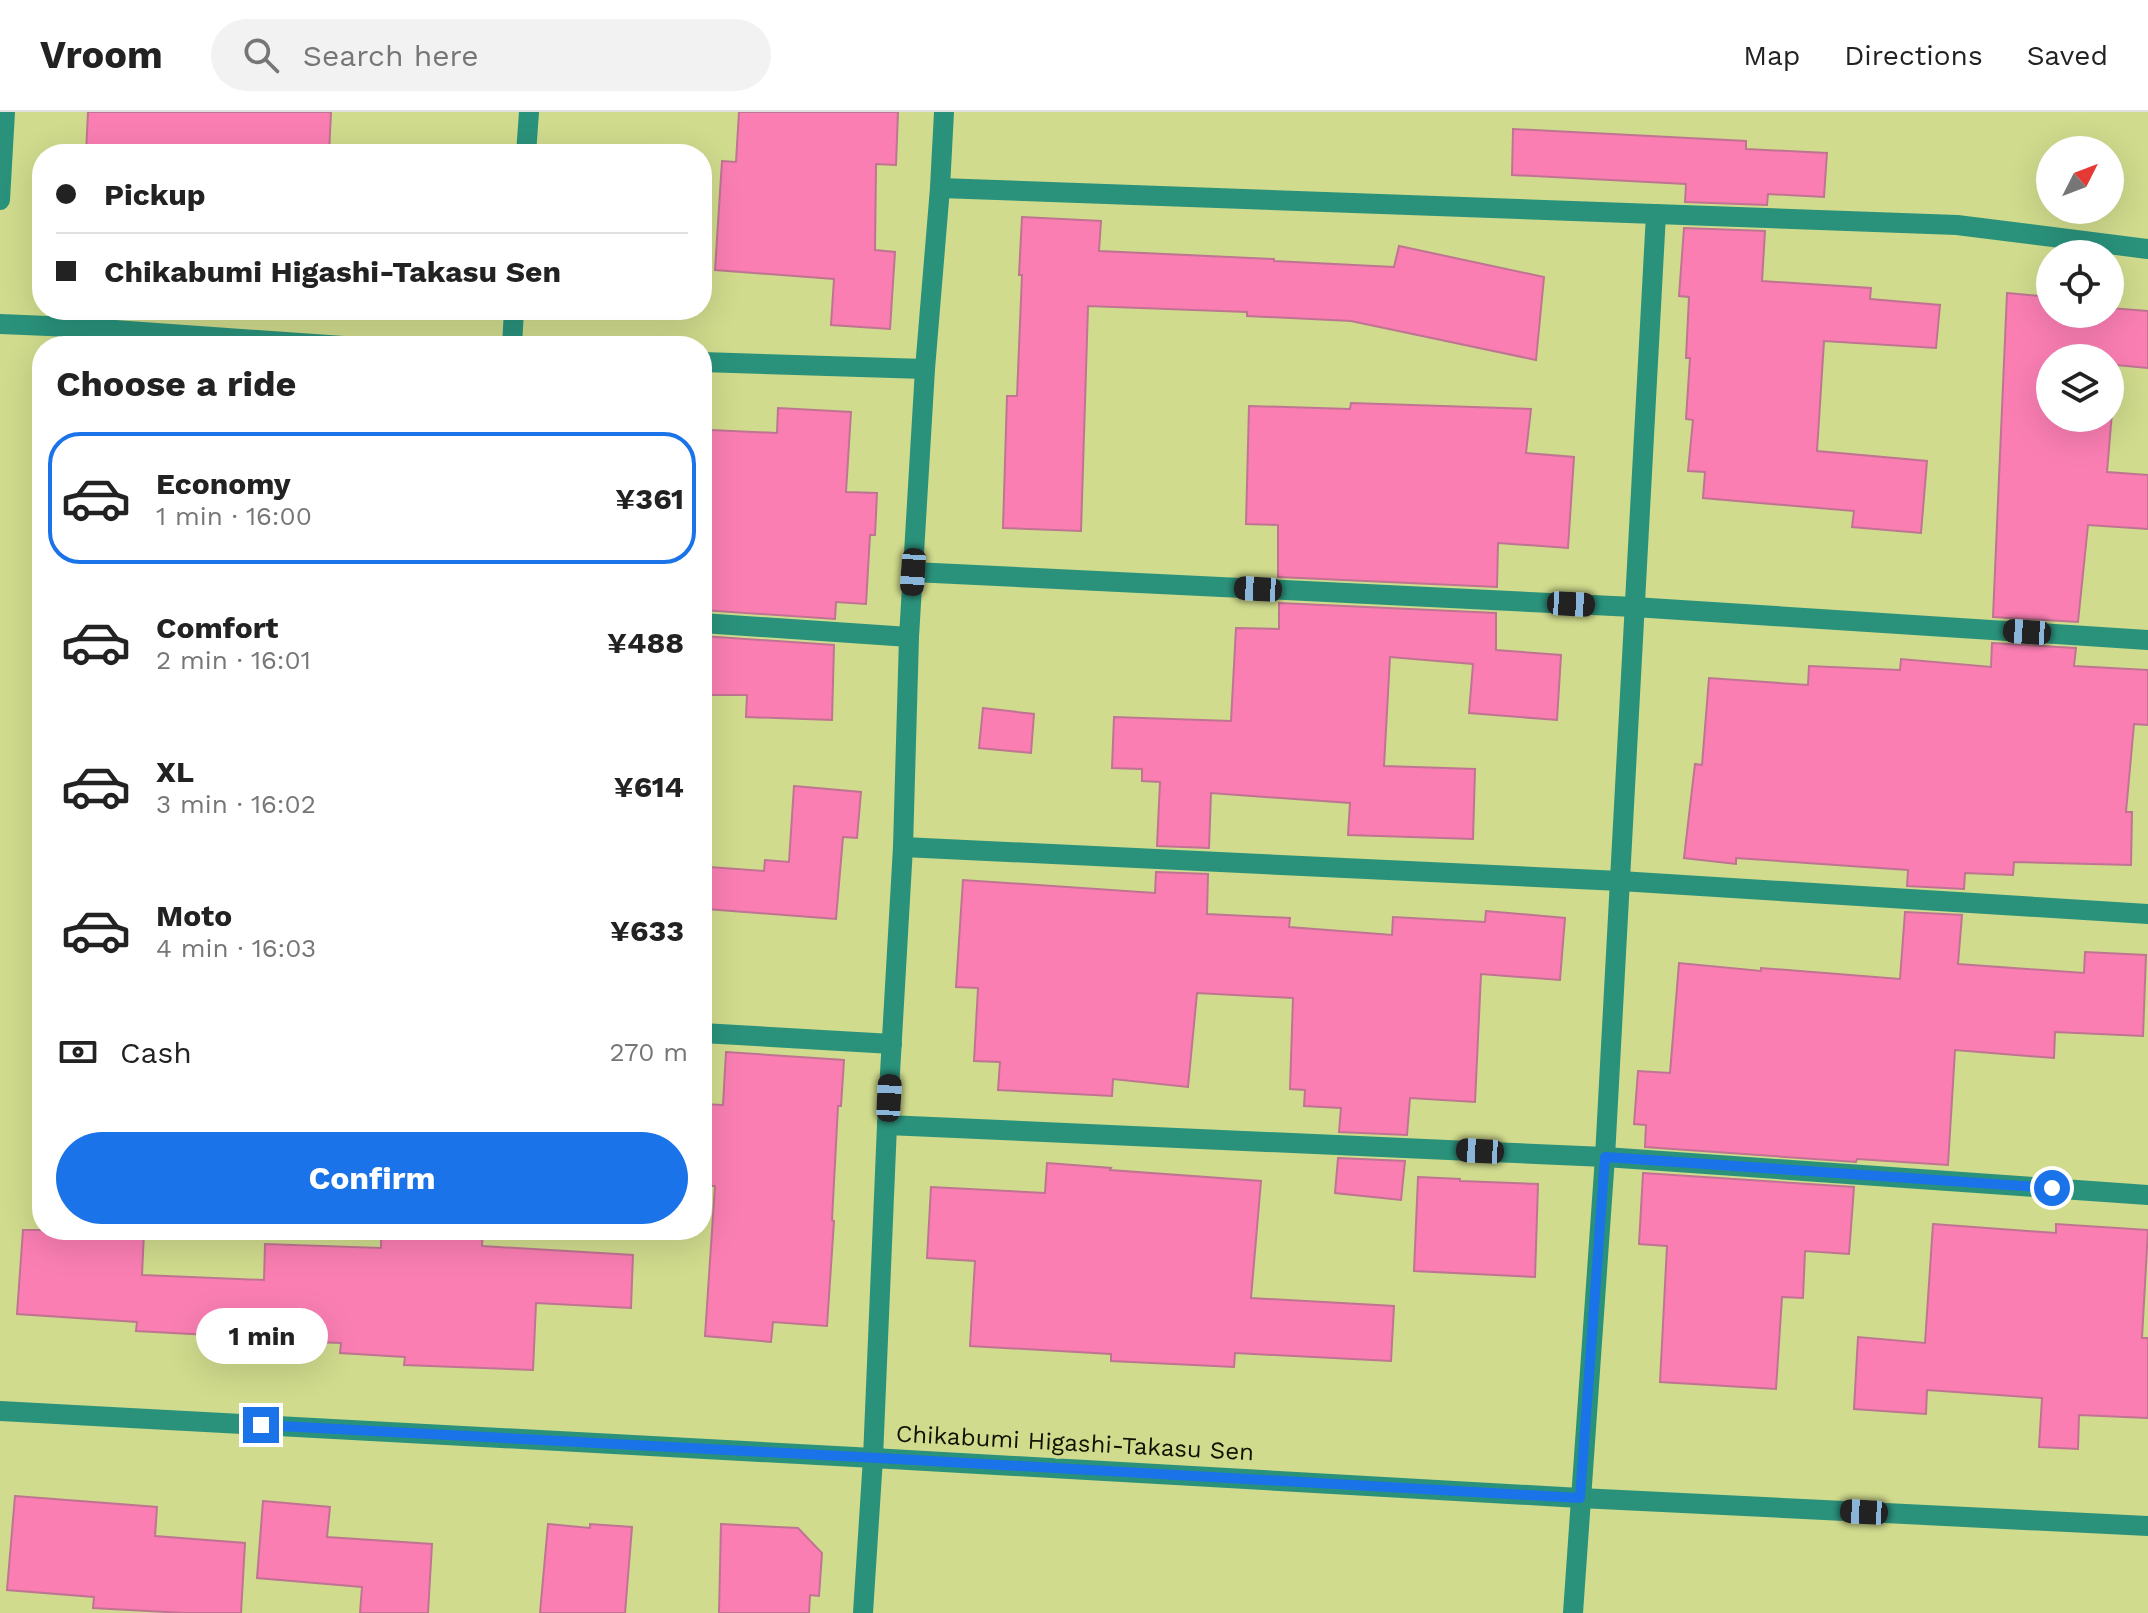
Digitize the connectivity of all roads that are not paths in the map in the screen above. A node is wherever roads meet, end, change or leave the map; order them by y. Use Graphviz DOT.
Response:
graph roads {
  1 [pos="5,112"];
  2 [pos="529,112"];
  3 [pos="944,112"];
  4 [pos="527,144"];
  5 [pos="940,188"];
  6 [pos="0,200"];
  7 [pos="1656,214"];
  8 [pos="2148,249"];
  9 [pos="0,324"];
  10 [pos="173,336"];
  11 [pos="712,362"];
  12 [pos="925,369"];
  13 [pos="913,572"];
  14 [pos="1634,607"];
  15 [pos="712,624"];
  16 [pos="909,637"];
  17 [pos="2148,640"];
  18 [pos="903,847"];
  19 [pos="1620,881"];
  20 [pos="2148,914"];
  21 [pos="712,1034"];
  22 [pos="892,1044"];
  23 [pos="887,1125"];
  24 [pos="1605,1157"];
  25 [pos="2148,1195"];
  26 [pos="0,1411"];
  27 [pos="873,1458"];
  28 [pos="1580,1498"];
  29 [pos="2148,1526"];
  30 [pos="863,1613"];
  31 [pos="1573,1613"];
  1 -- 6 [label="street"];
  2 -- 4 [label="street"];
  3 -- 5 [label="street"];
  5 -- 7 [label="street"];
  5 -- 12 [label="street"];
  7 -- 8 [label="street"];
  7 -- 14 [label="street"];
  9 -- 10 [label="street"];
  11 -- 12 [label="street"];
  12 -- 13 [label="street"];
  13 -- 14 [label="street"];
  13 -- 16 [label="street"];
  14 -- 17 [label="street"];
  14 -- 19 [label="street"];
  15 -- 16 [label="street"];
  16 -- 18 [label="street"];
  18 -- 19 [label="street"];
  18 -- 22 [label="street"];
  19 -- 20 [label="street"];
  19 -- 24 [label="street"];
  21 -- 22 [label="street"];
  22 -- 23 [label="street"];
  23 -- 24 [label="street"];
  23 -- 27 [label="street"];
  24 -- 25 [label="street"];
  24 -- 28 [label="street"];
  26 -- 27 [label="street, Chikabumi Higashi-Takasu Sen"];
  27 -- 28 [label="street, Chikabumi Higashi-Takasu Sen"];
  27 -- 30 [label="street"];
  28 -- 29 [label="street, Chikabumi Higashi-Takasu Sen"];
  28 -- 31 [label="street"];
}
